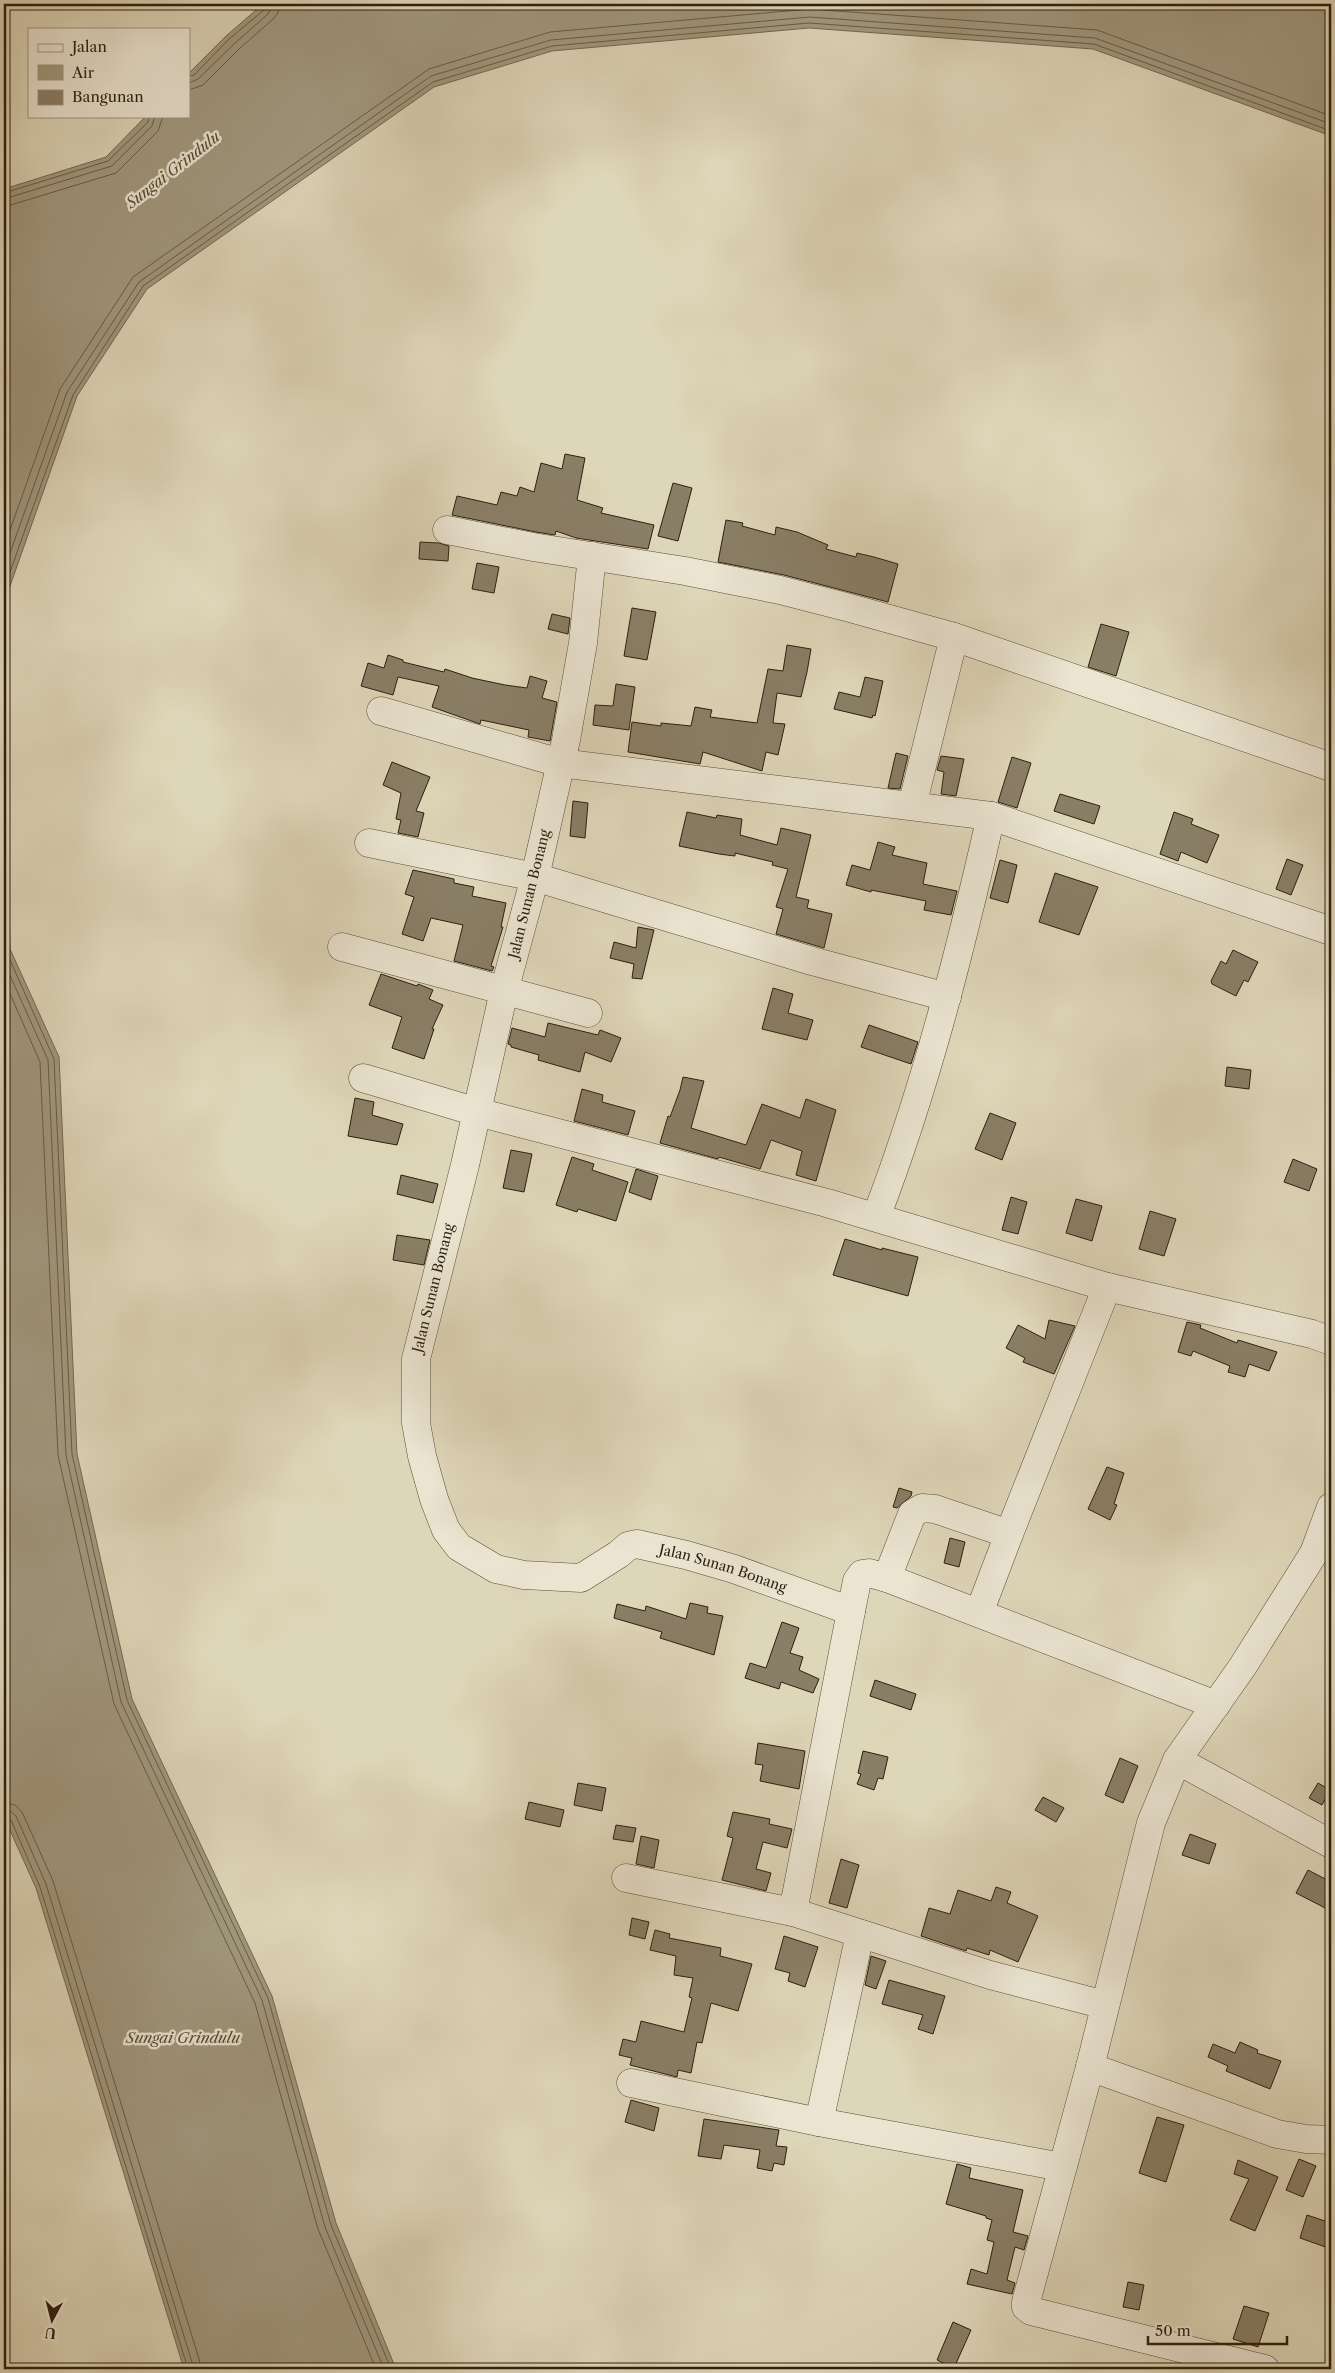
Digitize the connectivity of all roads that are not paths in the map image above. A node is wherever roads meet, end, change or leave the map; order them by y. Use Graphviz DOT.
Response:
graph roads {
  1 [pos="448,530"];
  2 [pos="592,556"];
  3 [pos="954,637"];
  4 [pos="381,711"];
  5 [pos="560,763"];
  6 [pos="1331,767"];
  7 [pos="912,806"];
  8 [pos="991,816"];
  9 [pos="369,843"];
  10 [pos="535,876"];
  11 [pos="1331,931"];
  12 [pos="342,947"];
  13 [pos="504,991"];
  14 [pos="946,997"];
  15 [pos="588,1014"];
  16 [pos="363,1078"];
  17 [pos="477,1112"];
  18 [pos="876,1218"];
  19 [pos="1107,1287"];
  20 [pos="1331,1341"];
  21 [pos="1331,1507"];
  22 [pos="1009,1534"];
  23 [pos="887,1578"];
  24 [pos="851,1611"];
  25 [pos="979,1613"];
  26 [pos="1216,1705"];
  27 [pos="1177,1760"];
  28 [pos="1331,1844"];
  29 [pos="626,1878"];
  30 [pos="793,1912"];
  31 [pos="860,1934"];
  32 [pos="1105,2005"];
  33 [pos="1090,2066"];
  34 [pos="631,2083"];
  35 [pos="820,2122"];
  36 [pos="1331,2140"];
  37 [pos="1062,2168"];
  38 [pos="1266,2369"];
  1 -- 2 [label="street"];
  2 -- 3 [label="street"];
  2 -- 5 [label="street, Jalan Sunan Bonang"];
  3 -- 6 [label="street"];
  3 -- 7 [label="street"];
  4 -- 5 [label="street"];
  5 -- 7 [label="street"];
  5 -- 10 [label="street, Jalan Sunan Bonang"];
  7 -- 8 [label="street"];
  8 -- 11 [label="street"];
  8 -- 14 [label="street"];
  9 -- 10 [label="street"];
  10 -- 13 [label="street, Jalan Sunan Bonang"];
  10 -- 14 [label="street"];
  12 -- 13 [label="street"];
  13 -- 15 [label="street"];
  13 -- 17 [label="street, Jalan Sunan Bonang"];
  14 -- 18 [label="street"];
  16 -- 17 [label="street"];
  17 -- 18 [label="street"];
  17 -- 24 [label="street, Jalan Sunan Bonang"];
  18 -- 19 [label="street"];
  19 -- 20 [label="street"];
  19 -- 22 [label="street"];
  21 -- 26 [label="street"];
  22 -- 23 [label="street"];
  22 -- 25 [label="street"];
  23 -- 24 [label="street"];
  23 -- 25 [label="street"];
  24 -- 30 [label="street"];
  25 -- 26 [label="street"];
  26 -- 27 [label="street"];
  27 -- 28 [label="street"];
  27 -- 32 [label="street"];
  29 -- 30 [label="street"];
  30 -- 31 [label="street"];
  31 -- 32 [label="street"];
  31 -- 35 [label="street"];
  32 -- 33 [label="street"];
  33 -- 36 [label="street"];
  33 -- 37 [label="street"];
  34 -- 35 [label="street"];
  35 -- 37 [label="street"];
  37 -- 38 [label="street"];
}
